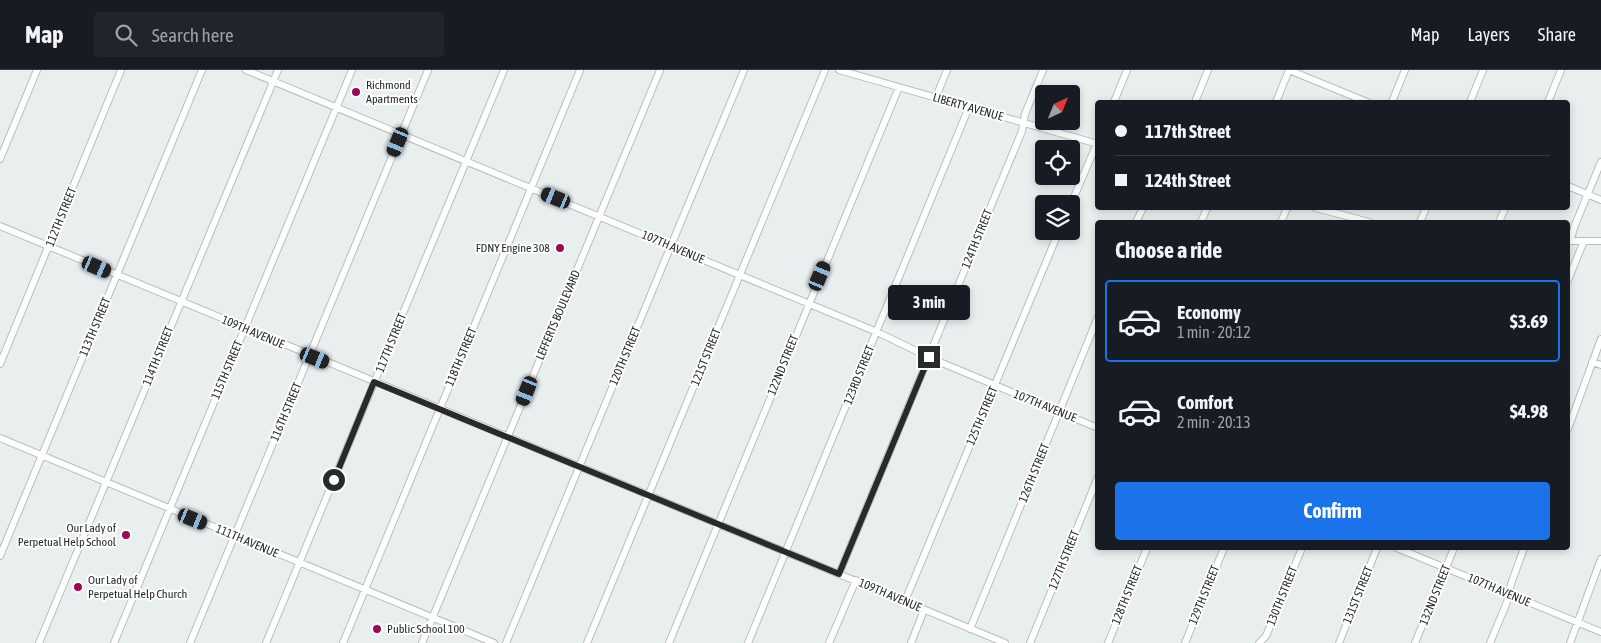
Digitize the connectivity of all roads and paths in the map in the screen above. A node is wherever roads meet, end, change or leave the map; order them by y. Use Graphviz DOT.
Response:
graph roads {
  1 [pos="37,70"];
  2 [pos="121,70"];
  3 [pos="202,70"];
  4 [pos="246,70"];
  5 [pos="278,70"];
  6 [pos="352,70"];
  7 [pos="428,70"];
  8 [pos="504,70"];
  9 [pos="580,70"];
  10 [pos="660,70"];
  11 [pos="744,70"];
  12 [pos="825,70"];
  13 [pos="839,70"];
  14 [pos="947,70"];
  15 [pos="1043,70"];
  16 [pos="1127,70"];
  17 [pos="1208,70"];
  18 [pos="1289,70"];
  19 [pos="1405,70"];
  20 [pos="1483,70"];
  21 [pos="1562,70"];
  22 [pos="851,72"];
  23 [pos="273,81"];
  24 [pos="899,87"];
  25 [pos="936,97"];
  26 [pos="1115,100"];
  27 [pos="1196,100"];
  28 [pos="1277,100"];
  29 [pos="1362,100"];
  30 [pos="1393,100"];
  31 [pos="1471,100"];
  32 [pos="1549,100"];
  33 [pos="969,107"];
  34 [pos="336,108"];
  35 [pos="1023,122"];
  36 [pos="401,134"];
  37 [pos="1095,142"];
  38 [pos="1095,148"];
  39 [pos="0,159"];
  40 [pos="466,161"];
  41 [pos="1601,162"];
  42 [pos="1570,187"];
  43 [pos="531,188"];
  44 [pos="1588,194"];
  45 [pos="1075,195"];
  46 [pos="1601,200"];
  47 [pos="1323,210"];
  48 [pos="1347,210"];
  49 [pos="599,216"];
  50 [pos="1345,216"];
  51 [pos="1355,220"];
  52 [pos="0,226"];
  53 [pos="1570,239"];
  54 [pos="1055,240"];
  55 [pos="1570,241"];
  56 [pos="1584,241"];
  57 [pos="1601,241"];
  58 [pos="49,246"];
  59 [pos="671,246"];
  60 [pos="116,275"];
  61 [pos="740,275"];
  62 [pos="1570,275"];
  63 [pos="180,301"];
  64 [pos="809,304"];
  65 [pos="1095,324"];
  66 [pos="245,328"];
  67 [pos="877,332"];
  68 [pos="1601,339"];
  69 [pos="310,356"];
  70 [pos="929,357"];
  71 [pos="1592,362"];
  72 [pos="0,364"];
  73 [pos="1601,365"];
  74 [pos="374,382"];
  75 [pos="995,386"];
  76 [pos="440,409"];
  77 [pos="1058,412"];
  78 [pos="1570,424"];
  79 [pos="1095,427"];
  80 [pos="508,437"];
  81 [pos="0,438"];
  82 [pos="42,455"];
  83 [pos="579,467"];
  84 [pos="106,482"];
  85 [pos="1095,484"];
  86 [pos="648,495"];
  87 [pos="170,509"];
  88 [pos="717,524"];
  89 [pos="235,536"];
  90 [pos="1146,550"];
  91 [pos="1223,550"];
  92 [pos="1301,550"];
  93 [pos="1376,550"];
  94 [pos="1402,550"];
  95 [pos="1453,550"];
  96 [pos="1523,550"];
  97 [pos="786,552"];
  98 [pos="0,556"];
  99 [pos="1601,559"];
  100 [pos="300,563"];
  101 [pos="1446,568"];
  102 [pos="839,574"];
  103 [pos="856,580"];
  104 [pos="365,590"];
  105 [pos="1509,594"];
  106 [pos="905,602"];
  107 [pos="924,610"];
  108 [pos="433,618"];
  109 [pos="1578,622"];
  110 [pos="970,628"];
  111 [pos="1601,632"];
  112 [pos="993,641"];
  113 [pos="39,643"];
  114 [pos="114,643"];
  115 [pos="190,643"];
  116 [pos="266,643"];
  117 [pos="342,643"];
  118 [pos="422,643"];
  119 [pos="494,643"];
  120 [pos="506,643"];
  121 [pos="587,643"];
  122 [pos="669,643"];
  123 [pos="748,643"];
  124 [pos="829,643"];
  125 [pos="911,643"];
  126 [pos="1004,643"];
  127 [pos="1030,643"];
  128 [pos="1108,643"];
  129 [pos="1185,643"];
  130 [pos="1259,643"];
  131 [pos="1339,643"];
  132 [pos="1415,643"];
  133 [pos="1490,643"];
  134 [pos="1570,643"];
  1 -- 39 [label="street"];
  2 -- 58 [label="street, 112TH STREET"];
  3 -- 60 [label="street, 113TH STREET"];
  4 -- 23 [label="street, 107TH AVENUE"];
  5 -- 23 [label="street, 114TH STREET"];
  6 -- 34 [label="street, 115TH STREET"];
  7 -- 36 [label="street, 116TH STREET"];
  8 -- 40 [label="street, 117TH STREET"];
  9 -- 43 [label="street, 118TH STREET"];
  10 -- 49 [label="street, LEFFERTS BOULEVARD"];
  11 -- 59 [label="street, 120TH STREET"];
  12 -- 61 [label="street, 121ST STREET"];
  13 -- 22 [label="street, LIBERTY AVENUE"];
  14 -- 25 [label="street"];
  15 -- 35 [label="street, 124TH STREET"];
  16 -- 26 [label="street"];
  17 -- 27 [label="street"];
  18 -- 28 [label="street"];
  18 -- 29 [label="street"];
  19 -- 30 [label="street"];
  20 -- 31 [label="street"];
  21 -- 32 [label="street"];
  22 -- 24 [label="street, LIBERTY AVENUE"];
  23 -- 34 [label="street, 107TH AVENUE"];
  23 -- 63 [label="street, 114TH STREET"];
  24 -- 25 [label="street, LIBERTY AVENUE"];
  24 -- 64 [label="street, 122ND STREET"];
  25 -- 33 [label="street, LIBERTY AVENUE"];
  33 -- 35 [label="street, LIBERTY AVENUE"];
  33 -- 67 [label="street, 123RD STREET"];
  34 -- 36 [label="street, 107TH AVENUE"];
  34 -- 66 [label="street, 115TH STREET"];
  35 -- 37 [label="street, LIBERTY AVENUE"];
  35 -- 70 [label="street, 124TH STREET"];
  36 -- 40 [label="street, 107TH AVENUE"];
  36 -- 69 [label="street, 116TH STREET"];
  38 -- 45 [label="street"];
  40 -- 43 [label="street, 107TH AVENUE"];
  40 -- 74 [label="street, 117TH STREET"];
  41 -- 44 [label="street"];
  42 -- 44 [label="street"];
  43 -- 49 [label="street, 107TH AVENUE"];
  43 -- 76 [label="street, 118TH STREET"];
  44 -- 46 [label="street"];
  44 -- 53 [label="street"];
  47 -- 50 [label="street"];
  48 -- 50 [label="street"];
  49 -- 59 [label="street, 107TH AVENUE"];
  49 -- 80 [label="street, LEFFERTS BOULEVARD"];
  50 -- 51 [label="street"];
  52 -- 58 [label="street, 109TH AVENUE"];
  54 -- 75 [label="street, 125TH STREET"];
  55 -- 56 [label="street"];
  56 -- 57 [label="street"];
  56 -- 62 [label="street"];
  58 -- 60 [label="street, 109TH AVENUE"];
  58 -- 72 [label="street, 112TH STREET"];
  59 -- 61 [label="street, 107TH AVENUE"];
  59 -- 83 [label="street, 120TH STREET"];
  60 -- 63 [label="street, 109TH AVENUE"];
  60 -- 82 [label="street, 113TH STREET"];
  61 -- 64 [label="street, 107TH AVENUE"];
  61 -- 86 [label="street, 121ST STREET"];
  63 -- 66 [label="street, 109TH AVENUE"];
  63 -- 84 [label="street, 114TH STREET"];
  64 -- 67 [label="street, 107TH AVENUE"];
  64 -- 88 [label="street, 122ND STREET"];
  65 -- 77 [label="street, 126TH STREET"];
  66 -- 69 [label="street, 109TH AVENUE"];
  66 -- 87 [label="street, 115TH STREET"];
  67 -- 70 [label="street, 107TH AVENUE"];
  67 -- 97 [label="street, 123RD STREET"];
  68 -- 71 [label="street"];
  69 -- 74 [label="street, 109TH AVENUE"];
  69 -- 89 [label="street, 116TH STREET"];
  70 -- 75 [label="street, 107TH AVENUE"];
  70 -- 102 [label="street, 124TH STREET"];
  71 -- 73 [label="street"];
  71 -- 78 [label="street"];
  74 -- 76 [label="street, 109TH AVENUE"];
  74 -- 100 [label="street, 117TH STREET"];
  75 -- 77 [label="street, 107TH AVENUE"];
  75 -- 106 [label="street, 125TH STREET"];
  76 -- 80 [label="street, 109TH AVENUE"];
  76 -- 104 [label="street, 118TH STREET"];
  77 -- 79 [label="street, 107TH AVENUE"];
  77 -- 110 [label="street, 126TH STREET"];
  80 -- 83 [label="street, 109TH AVENUE"];
  80 -- 108 [label="street, LEFFERTS BOULEVARD"];
  81 -- 82 [label="street, 111TH AVENUE"];
  82 -- 84 [label="street, 111TH AVENUE"];
  82 -- 98 [label="street, 113TH STREET"];
  83 -- 86 [label="street, 109TH AVENUE"];
  83 -- 120 [label="street, 120TH STREET"];
  84 -- 87 [label="street, 111TH AVENUE"];
  84 -- 113 [label="street, 114TH STREET"];
  85 -- 127 [label="street, 127TH STREET"];
  86 -- 88 [label="street, 109TH AVENUE"];
  86 -- 121 [label="street, 121ST STREET"];
  87 -- 89 [label="street, 111TH AVENUE"];
  87 -- 114 [label="street, 115TH STREET"];
  88 -- 97 [label="street, 109TH AVENUE"];
  88 -- 122 [label="street, 122ND STREET"];
  89 -- 100 [label="street, 111TH AVENUE"];
  89 -- 115 [label="street, 116TH STREET"];
  90 -- 128 [label="street, 128TH STREET"];
  91 -- 129 [label="street, 129TH STREET"];
  92 -- 130 [label="street, 130TH STREET"];
  93 -- 131 [label="street, 131ST STREET"];
  94 -- 101 [label="street, 107TH AVENUE"];
  95 -- 101 [label="street, 132ND STREET"];
  96 -- 105 [label="street"];
  97 -- 102 [label="street, 109TH AVENUE"];
  97 -- 123 [label="street, 123RD STREET"];
  99 -- 109 [label="street"];
  100 -- 104 [label="street, 111TH AVENUE"];
  100 -- 116 [label="street, 117TH STREET"];
  101 -- 105 [label="street, 107TH AVENUE"];
  101 -- 132 [label="street, 132ND STREET"];
  102 -- 103 [label="street, 109TH AVENUE"];
  103 -- 106 [label="street, 109TH AVENUE"];
  103 -- 124 [label="street"];
  104 -- 108 [label="street, 111TH AVENUE"];
  104 -- 117 [label="street, 118TH STREET"];
  105 -- 109 [label="street, 107TH AVENUE"];
  105 -- 133 [label="street"];
  106 -- 107 [label="street, 109TH AVENUE"];
  107 -- 110 [label="street, 109TH AVENUE"];
  107 -- 125 [label="street"];
  108 -- 118 [label="street, LEFFERTS BOULEVARD"];
  108 -- 119 [label="street, 111TH AVENUE"];
  109 -- 111 [label="street, 107TH AVENUE"];
  109 -- 134 [label="street"];
  110 -- 112 [label="street, 109TH AVENUE"];
  112 -- 126 [label="street, 109TH AVENUE"];
}
